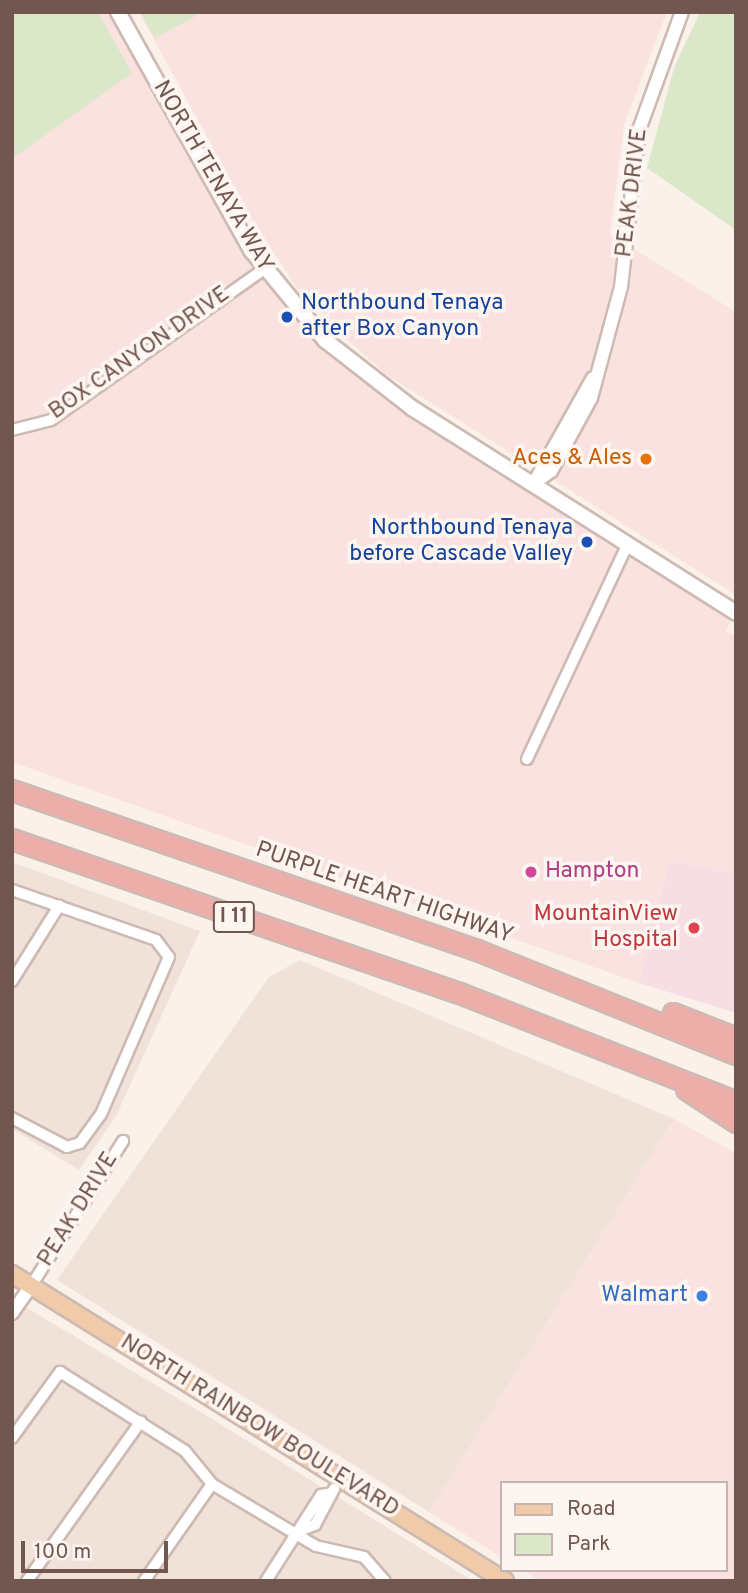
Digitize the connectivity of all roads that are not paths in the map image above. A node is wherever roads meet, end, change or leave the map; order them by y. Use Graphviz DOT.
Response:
graph roads {
  1 [pos="118,12"];
  2 [pos="682,12"];
  3 [pos="264,269"];
  4 [pos="12,430"];
  5 [pos="534,483"];
  6 [pos="627,546"];
  7 [pos="736,613"];
  8 [pos="527,759"];
  9 [pos="12,790"];
  10 [pos="12,839"];
  11 [pos="12,890"];
  12 [pos="59,906"];
  13 [pos="400,923"];
  14 [pos="12,981"];
  15 [pos="736,1038"];
  16 [pos="736,1054"];
  17 [pos="657,1068"];
  18 [pos="736,1102"];
  19 [pos="12,1118"];
  20 [pos="736,1122"];
  21 [pos="123,1141"];
  22 [pos="12,1274"];
  23 [pos="31,1286"];
  24 [pos="12,1313"];
  25 [pos="141,1421"];
  26 [pos="12,1438"];
  27 [pos="212,1484"];
  28 [pos="336,1486"];
  29 [pos="301,1532"];
  30 [pos="27,1581"];
  31 [pos="144,1581"];
  32 [pos="266,1581"];
  33 [pos="385,1581"];
  34 [pos="505,1581"];
  1 -- 3 [label="main road, NORTH TENAYA WAY"];
  2 -- 5 [label="street, PEAK DRIVE"];
  3 -- 4 [label="street, BOX CANYON DRIVE"];
  3 -- 5 [label="main road, NORTH TENAYA WAY"];
  5 -- 6 [label="main road, NORTH TENAYA WAY"];
  6 -- 7 [label="main road, NORTH TENAYA WAY"];
  6 -- 8 [label="street"];
  9 -- 13 [label="highway, PURPLE HEART HIGHWAY / I 11"];
  10 -- 17 [label="highway, I 11"];
  11 -- 12 [label="street"];
  12 -- 14 [label="street"];
  12 -- 19 [label="street"];
  13 -- 15 [label="highway"];
  13 -- 16 [label="highway, PURPLE HEART HIGHWAY / I 11"];
  17 -- 18 [label="highway, I 11"];
  17 -- 20 [label="highway"];
  21 -- 23 [label="street, PEAK DRIVE"];
  22 -- 23 [label="main road, NORTH RAINBOW BOULEVARD"];
  23 -- 24 [label="street, PEAK DRIVE"];
  23 -- 28 [label="main road, NORTH RAINBOW BOULEVARD"];
  25 -- 26 [label="street"];
  25 -- 27 [label="street"];
  25 -- 30 [label="street"];
  27 -- 29 [label="street"];
  27 -- 31 [label="street"];
  28 -- 29 [label="street"];
  28 -- 34 [label="main road, NORTH RAINBOW BOULEVARD"];
  29 -- 32 [label="street"];
  29 -- 33 [label="street"];
}
